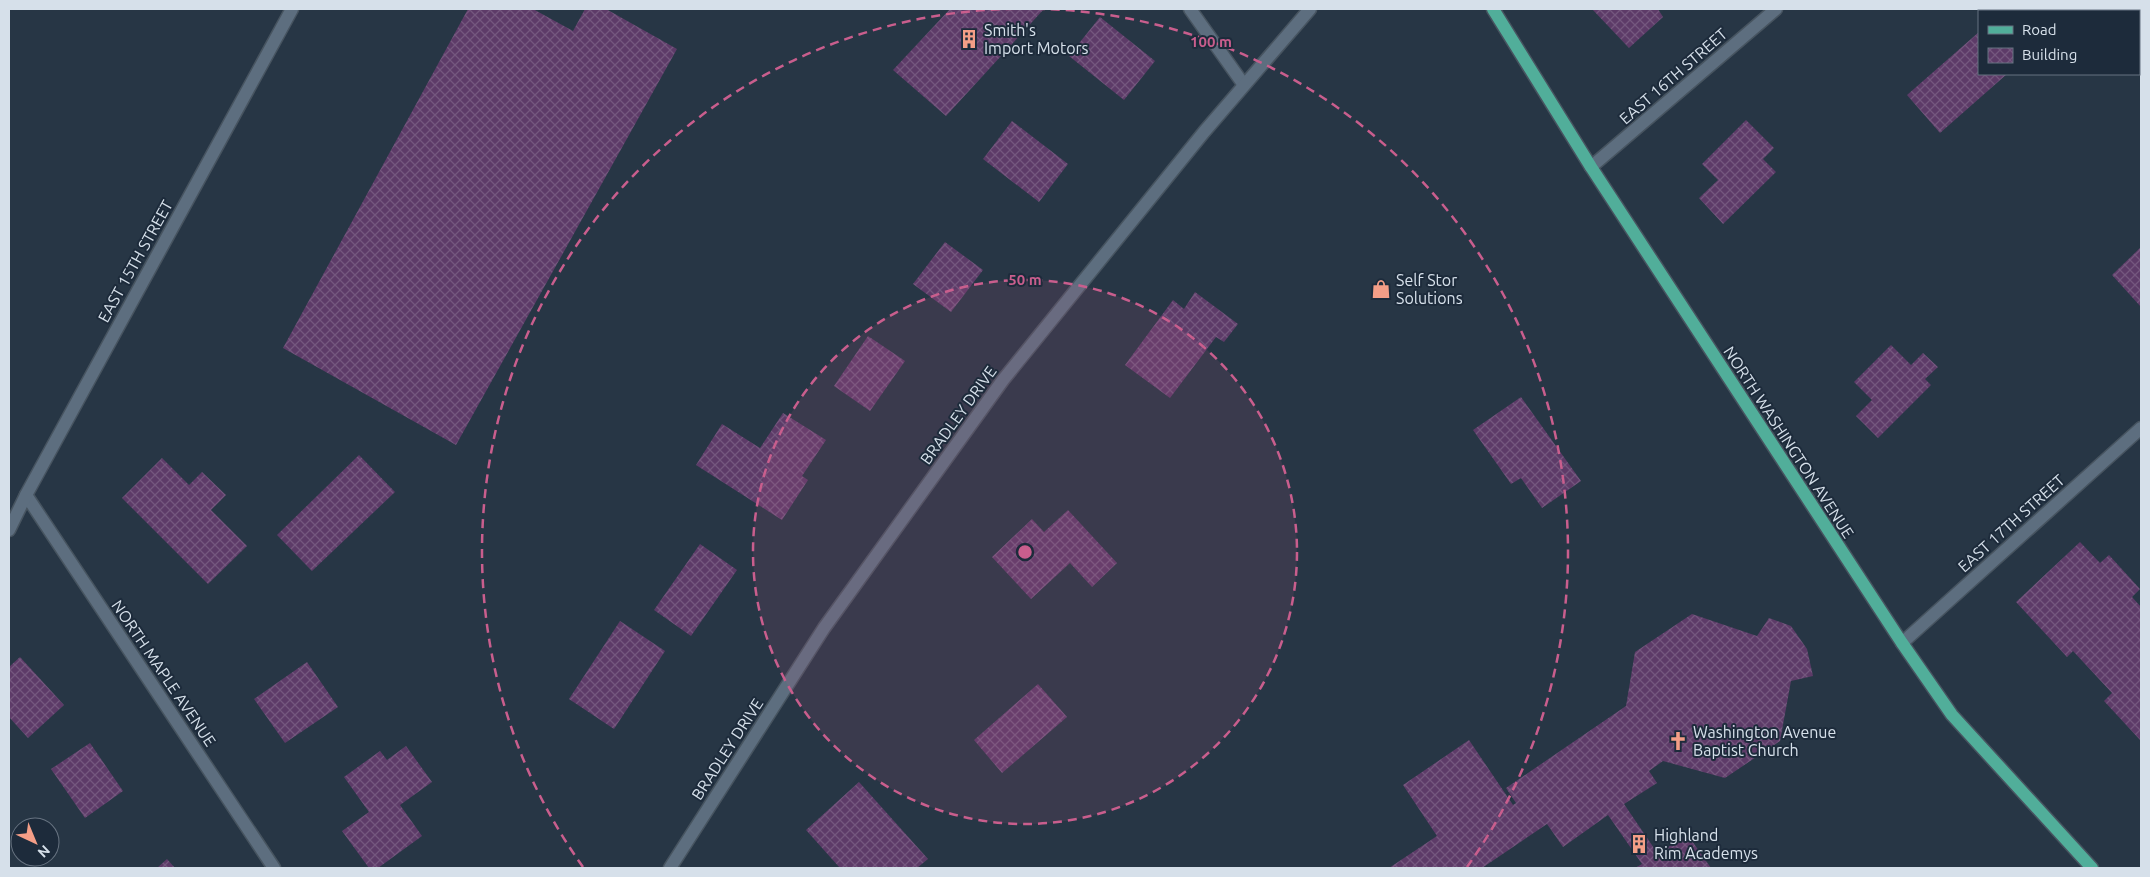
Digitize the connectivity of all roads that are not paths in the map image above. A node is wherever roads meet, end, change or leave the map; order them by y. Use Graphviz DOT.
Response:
graph roads {
  1 [pos="292,9"];
  2 [pos="1190,9"];
  3 [pos="1310,9"];
  4 [pos="1493,9"];
  5 [pos="1776,9"];
  6 [pos="1244,85"];
  7 [pos="1590,167"];
  8 [pos="2141,428"];
  9 [pos="26,495"];
  10 [pos="9,530"];
  11 [pos="1902,643"];
  12 [pos="274,868"];
  13 [pos="670,868"];
  14 [pos="2092,868"];
  1 -- 9 [label="street, EAST 15TH STREET"];
  2 -- 6 [label="street"];
  3 -- 6 [label="street, BRADLEY DRIVE"];
  4 -- 7 [label="main road, NORTH WASHINGTON AVENUE"];
  5 -- 7 [label="street, EAST 16TH STREET"];
  6 -- 13 [label="street, BRADLEY DRIVE"];
  7 -- 11 [label="main road, NORTH WASHINGTON AVENUE"];
  8 -- 11 [label="street, EAST 17TH STREET"];
  9 -- 10 [label="street, EAST 15TH STREET"];
  9 -- 12 [label="street, NORTH MAPLE AVENUE"];
  11 -- 14 [label="main road, NORTH WASHINGTON AVENUE"];
}
